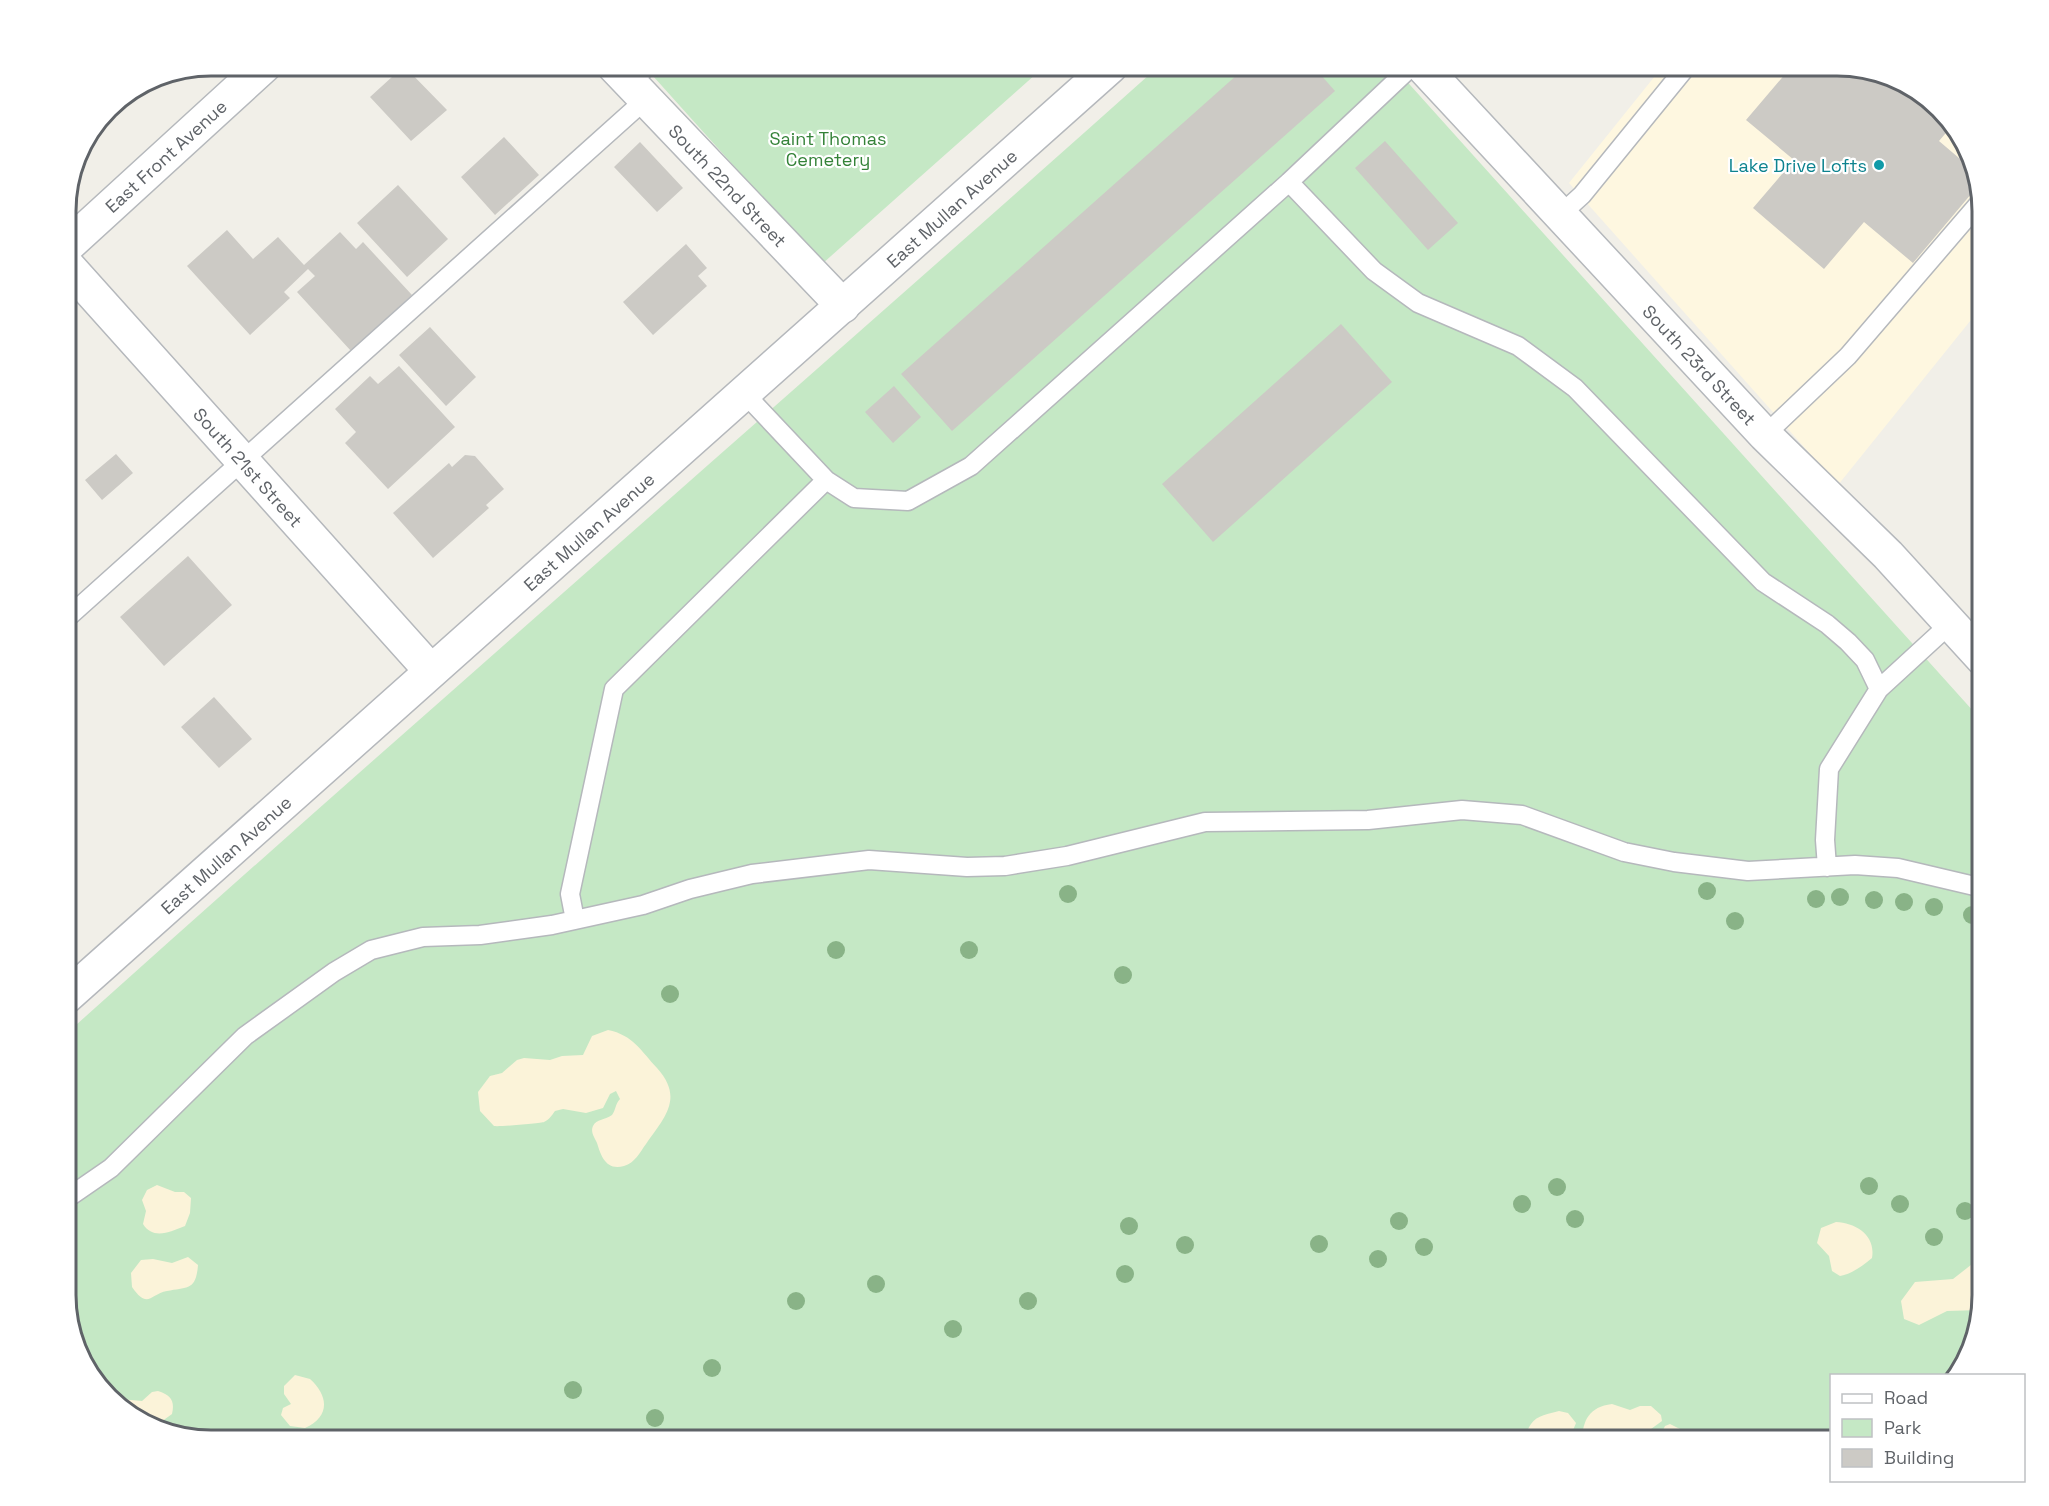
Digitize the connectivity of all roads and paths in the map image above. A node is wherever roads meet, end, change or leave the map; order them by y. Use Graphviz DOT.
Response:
graph roads {
  1 [pos="1099,76"];
  2 [pos="1401,76"];
  3 [pos="1431,76"];
  4 [pos="1679,76"];
  5 [pos="252,77"];
  6 [pos="634,78"];
  7 [pos="1289,182"];
  8 [pos="1972,211"];
  9 [pos="1560,215"];
  10 [pos="77,237"];
  11 [pos="77,276"];
  12 [pos="843,306"];
  13 [pos="744,393"];
  14 [pos="1765,435"];
  15 [pos="244,462"];
  16 [pos="826,480"];
  17 [pos="77,610"];
  18 [pos="1951,623"];
  19 [pos="1972,647"];
  20 [pos="431,671"];
  21 [pos="1879,689"];
  22 [pos="1827,867"];
  23 [pos="1972,885"];
  24 [pos="575,920"];
  25 [pos="77,987"];
  26 [pos="77,1191"];
  1 -- 12 [label="street, East Mullan Avenue"];
  2 -- 7 [label="lane"];
  3 -- 9 [label="street, South 23rd Street"];
  4 -- 9 [label="lane"];
  5 -- 10 [label="street, East Front Avenue"];
  6 -- 12 [label="street, South 22nd Street"];
  6 -- 15 [label="lane"];
  7 -- 16 [label="lane"];
  7 -- 21 [label="lane"];
  8 -- 14 [label="lane"];
  9 -- 14 [label="street, South 23rd Street"];
  11 -- 15 [label="street, South 21st Street"];
  12 -- 13 [label="street, East Mullan Avenue"];
  13 -- 16 [label="lane"];
  13 -- 20 [label="street, East Mullan Avenue"];
  14 -- 18 [label="street, South 23rd Street"];
  15 -- 17 [label="lane"];
  15 -- 20 [label="street, South 21st Street"];
  16 -- 24 [label="lane"];
  18 -- 19 [label="street, South 23rd Street"];
  18 -- 21 [label="lane"];
  20 -- 25 [label="street, East Mullan Avenue"];
  21 -- 22 [label="lane"];
  22 -- 23 [label="lane"];
  22 -- 24 [label="lane"];
  24 -- 26 [label="lane"];
}
